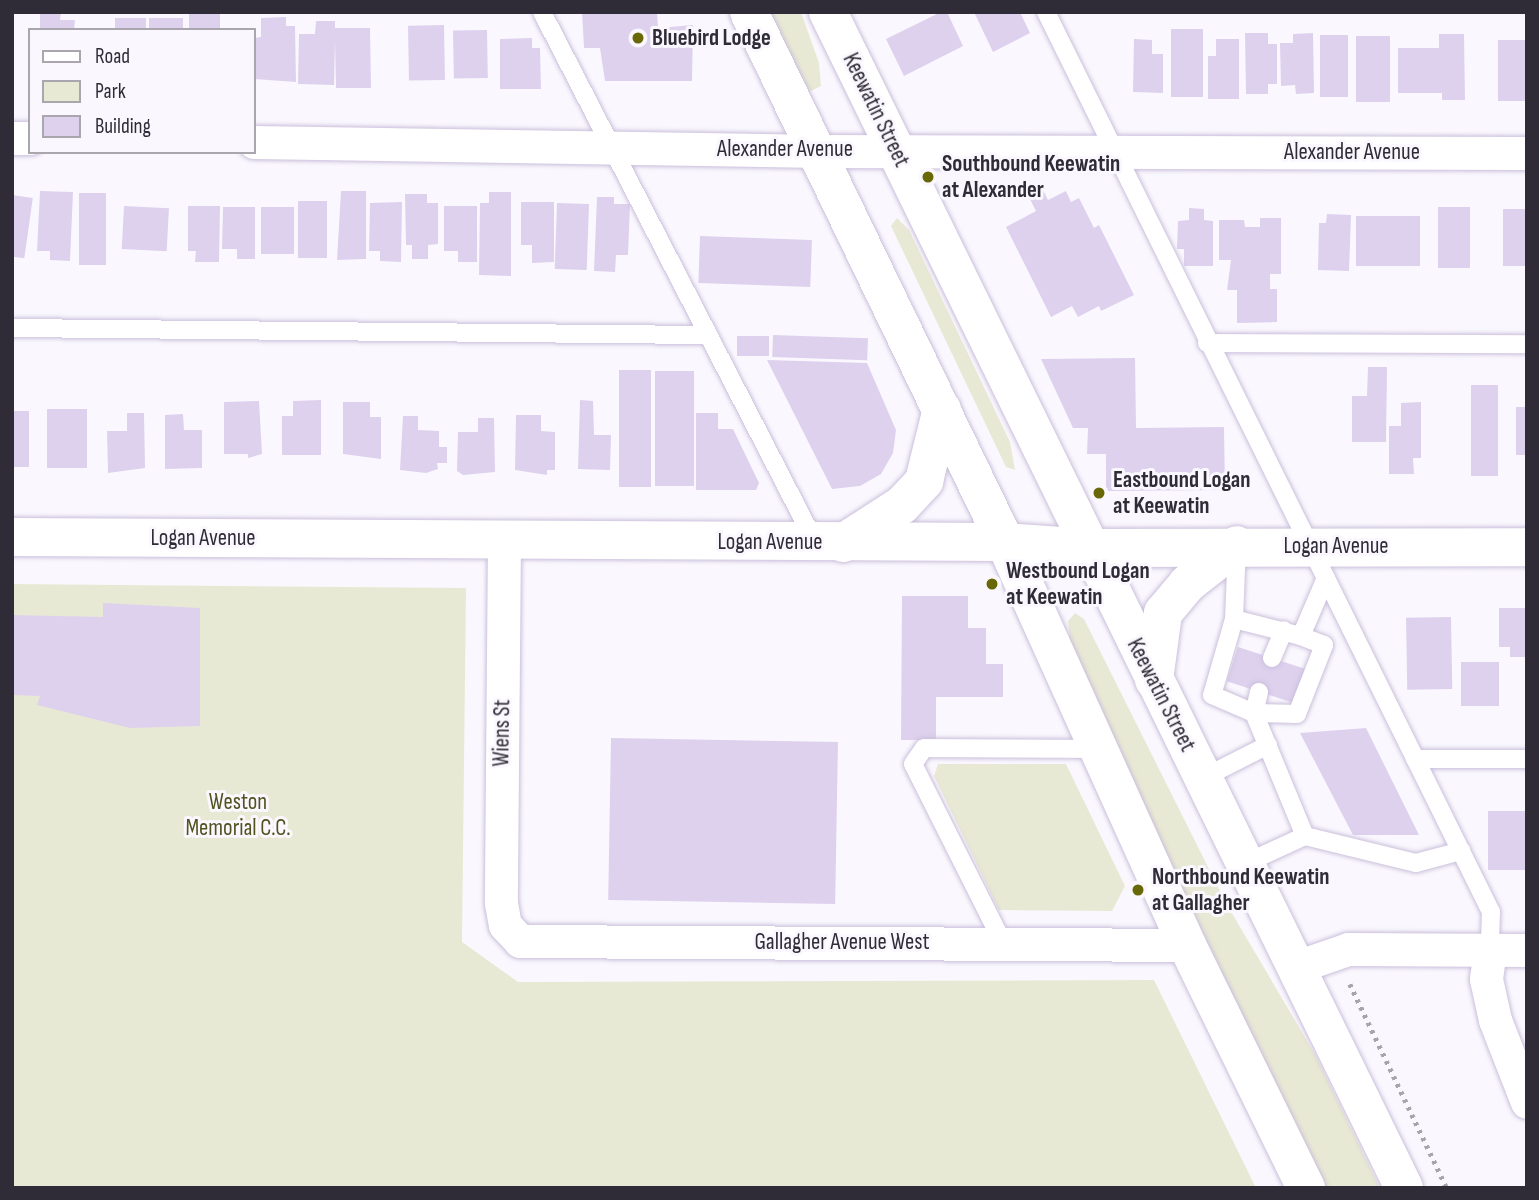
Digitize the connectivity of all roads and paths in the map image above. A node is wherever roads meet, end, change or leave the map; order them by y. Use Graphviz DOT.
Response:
graph roads {
  1 [pos="542,12"];
  2 [pos="749,12"];
  3 [pos="828,12"];
  4 [pos="1046,12"];
  5 [pos="256,142"];
  6 [pos="610,146"];
  7 [pos="896,149"];
  8 [pos="1113,151"];
  9 [pos="819,152"];
  10 [pos="1527,153"];
  11 [pos="12,328"];
  12 [pos="708,335"];
  13 [pos="1207,343"];
  14 [pos="1527,344"];
  15 [pos="942,410"];
  16 [pos="12,537"];
  17 [pos="504,540"];
  18 [pos="1005,542"];
  19 [pos="829,543"];
  20 [pos="1237,545"];
  21 [pos="1307,545"];
  22 [pos="1527,547"];
  23 [pos="1089,548"];
  24 [pos="1326,578"];
  25 [pos="1234,619"];
  26 [pos="1292,633"];
  27 [pos="1272,658"];
  28 [pos="1154,682"];
  29 [pos="1259,692"];
  30 [pos="1254,713"];
  31 [pos="1268,745"];
  32 [pos="1098,749"];
  33 [pos="1415,759"];
  34 [pos="1527,759"];
  35 [pos="1203,778"];
  36 [pos="1305,836"];
  37 [pos="1461,851"];
  38 [pos="1246,863"];
  39 [pos="505,925"];
  40 [pos="1003,943"];
  41 [pos="1187,945"];
  42 [pos="1490,950"];
  43 [pos="1527,950"];
  44 [pos="1299,966"];
  45 [pos="1350,984"];
  46 [pos="1527,1102"];
  47 [pos="1306,1188"];
  48 [pos="1404,1188"];
  49 [pos="1447,1188"];
  1 -- 6 [label="lane"];
  2 -- 9 [label="main road"];
  3 -- 7 [label="main road, Keewatin Street"];
  4 -- 8 [label="lane"];
  5 -- 6 [label="street, Alexander Avenue"];
  6 -- 9 [label="street, Alexander Avenue"];
  6 -- 12 [label="lane"];
  7 -- 8 [label="street, Alexander Avenue"];
  7 -- 9 [label="street, Alexander Avenue"];
  7 -- 23 [label="main road, Keewatin Street"];
  8 -- 10 [label="street, Alexander Avenue"];
  8 -- 13 [label="lane"];
  9 -- 15 [label="main road"];
  11 -- 12 [label="lane"];
  12 -- 19 [label="lane"];
  13 -- 14 [label="lane"];
  13 -- 21 [label="lane"];
  15 -- 18 [label="main road"];
  15 -- 19 [label="main road"];
  16 -- 17 [label="main road, Logan Avenue"];
  17 -- 19 [label="main road, Logan Avenue"];
  17 -- 39 [label="street, Wiens St"];
  18 -- 19 [label="main road, Logan Avenue"];
  18 -- 23 [label="main road, Logan Avenue"];
  18 -- 32 [label="main road"];
  20 -- 21 [label="main road, Logan Avenue"];
  20 -- 23 [label="main road, Logan Avenue"];
  20 -- 25 [label="lane"];
  20 -- 28 [label="main road"];
  21 -- 22 [label="main road, Logan Avenue"];
  21 -- 24 [label="lane"];
  23 -- 28 [label="main road, Keewatin Street"];
  24 -- 26 [label="lane"];
  24 -- 33 [label="lane"];
  25 -- 26 [label="lane"];
  25 -- 30 [label="lane"];
  26 -- 27 [label="lane"];
  26 -- 30 [label="lane"];
  28 -- 35 [label="main road, Keewatin Street"];
  29 -- 30 [label="lane"];
  30 -- 31 [label="lane"];
  31 -- 35 [label="lane"];
  31 -- 36 [label="lane"];
  32 -- 40 [label="lane"];
  32 -- 41 [label="main road"];
  33 -- 34 [label="lane"];
  33 -- 37 [label="lane"];
  35 -- 38 [label="main road, Keewatin Street"];
  36 -- 37 [label="lane"];
  36 -- 38 [label="lane"];
  37 -- 42 [label="lane"];
  38 -- 44 [label="main road, Keewatin Street"];
  39 -- 40 [label="street, Gallagher Avenue West"];
  40 -- 41 [label="street, Gallagher Avenue West"];
  41 -- 47 [label="main road"];
  42 -- 43 [label="street"];
  42 -- 44 [label="street"];
  42 -- 46 [label="street"];
  44 -- 48 [label="main road, Keewatin Street"];
  45 -- 49 [label="path"];
}
